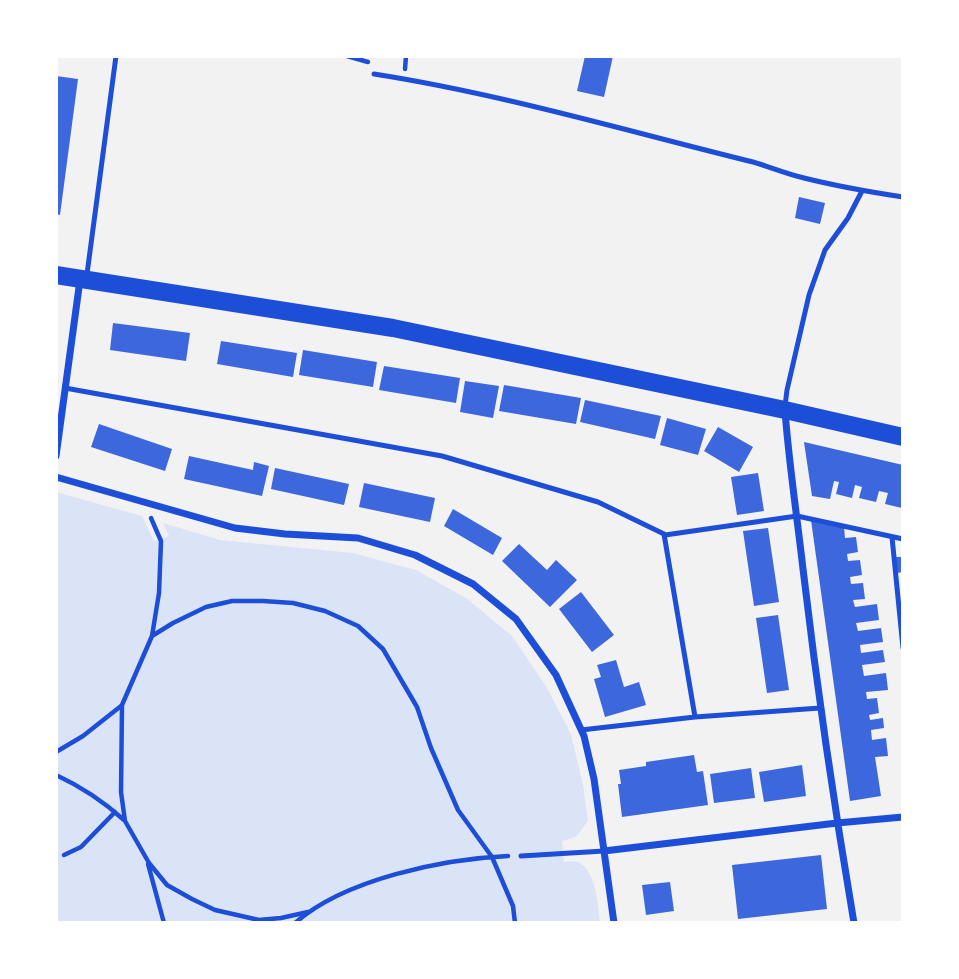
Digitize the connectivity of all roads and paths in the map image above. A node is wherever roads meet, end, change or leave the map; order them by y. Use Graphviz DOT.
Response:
graph roads {
  1 [pos="117,56"];
  2 [pos="374,74"];
  3 [pos="862,191"];
  4 [pos="903,197"];
  5 [pos="56,275"];
  6 [pos="80,278"];
  7 [pos="65,388"];
  8 [pos="785,410"];
  9 [pos="903,436"];
  10 [pos="56,456"];
  11 [pos="56,477"];
  12 [pos="144,502"];
  13 [pos="797,516"];
  14 [pos="665,535"];
  15 [pos="892,537"];
  16 [pos="903,539"];
  17 [pos="152,636"];
  18 [pos="903,648"];
  19 [pos="121,705"];
  20 [pos="820,708"];
  21 [pos="695,717"];
  22 [pos="581,730"];
  23 [pos="56,752"];
  24 [pos="56,775"];
  25 [pos="115,812"];
  26 [pos="903,817"];
  27 [pos="125,821"];
  28 [pos="837,823"];
  29 [pos="604,851"];
  30 [pos="64,855"];
  31 [pos="521,856"];
  32 [pos="492,857"];
  33 [pos="147,860"];
  34 [pos="309,912"];
  35 [pos="297,922"];
  36 [pos="164,923"];
  37 [pos="515,923"];
  38 [pos="614,923"];
  39 [pos="854,923"];
  1 -- 6 [label="lane"];
  2 -- 3 [label="lane"];
  3 -- 4 [label="lane"];
  3 -- 8 [label="lane"];
  5 -- 6 [label="highway"];
  6 -- 7 [label="street"];
  6 -- 8 [label="highway"];
  7 -- 10 [label="street"];
  7 -- 14 [label="lane"];
  8 -- 9 [label="highway"];
  8 -- 13 [label="street"];
  11 -- 12 [label="street"];
  12 -- 17 [label="path"];
  12 -- 22 [label="street"];
  13 -- 14 [label="lane"];
  13 -- 15 [label="lane"];
  13 -- 20 [label="street"];
  14 -- 21 [label="lane"];
  15 -- 16 [label="lane"];
  15 -- 18 [label="lane"];
  17 -- 19 [label="path"];
  17 -- 32 [label="path"];
  19 -- 23 [label="path"];
  19 -- 27 [label="path"];
  20 -- 21 [label="lane"];
  20 -- 28 [label="street"];
  21 -- 22 [label="lane"];
  22 -- 29 [label="street"];
  24 -- 25 [label="path"];
  25 -- 27 [label="path"];
  25 -- 30 [label="path"];
  26 -- 28 [label="street"];
  27 -- 33 [label="path"];
  28 -- 29 [label="street"];
  28 -- 39 [label="street"];
  29 -- 31 [label="lane"];
  29 -- 38 [label="street"];
  32 -- 34 [label="path"];
  32 -- 37 [label="path"];
  33 -- 34 [label="path"];
  33 -- 36 [label="path"];
  34 -- 35 [label="path"];
}
